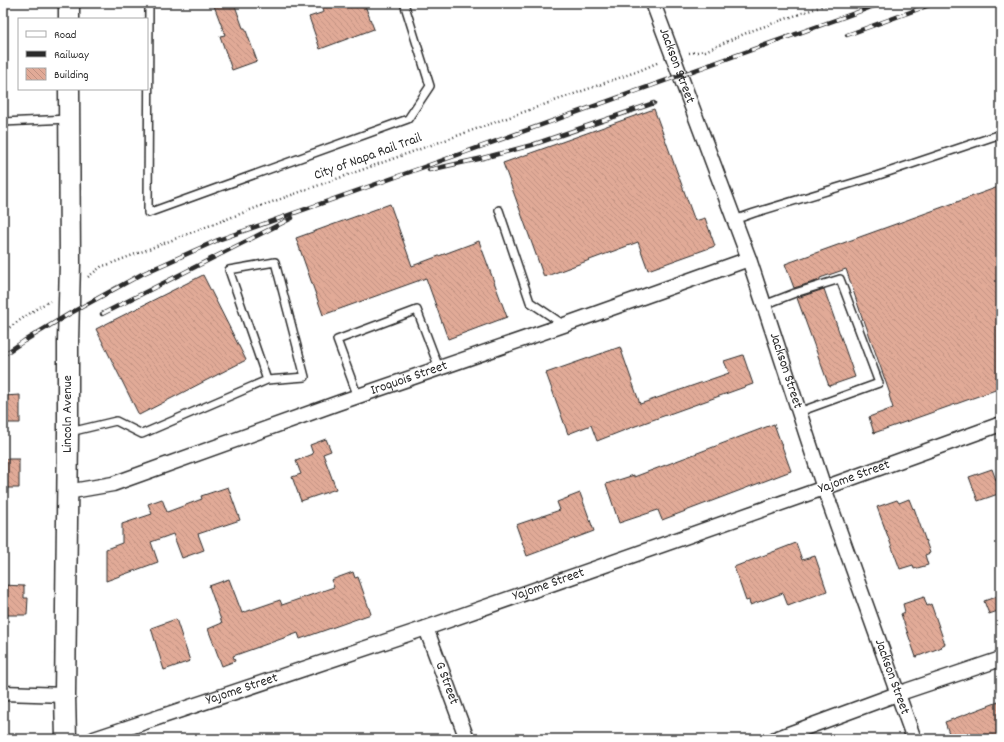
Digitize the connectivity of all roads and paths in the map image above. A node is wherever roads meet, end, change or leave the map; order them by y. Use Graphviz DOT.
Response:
graph roads {
  1 [pos="69,3"];
  2 [pos="149,3"];
  3 [pos="404,3"];
  4 [pos="654,3"];
  5 [pos="831,3"];
  6 [pos="69,18"];
  7 [pos="685,54"];
  8 [pos="654,64"];
  9 [pos="69,90"];
  10 [pos="69,119"];
  11 [pos="3,122"];
  12 [pos="1001,134"];
  13 [pos="499,210"];
  14 [pos="734,220"];
  15 [pos="749,259"];
  16 [pos="92,274"];
  17 [pos="764,305"];
  18 [pos="39,307"];
  19 [pos="564,325"];
  20 [pos="3,332"];
  21 [pos="439,368"];
  22 [pos="267,380"];
  23 [pos="358,396"];
  24 [pos="799,412"];
  25 [pos="1001,424"];
  26 [pos="68,433"];
  27 [pos="824,488"];
  28 [pos="67,492"];
  29 [pos="426,628"];
  30 [pos="1001,659"];
  31 [pos="3,693"];
  32 [pos="65,694"];
  33 [pos="897,694"];
  34 [pos="66,739"];
  35 [pos="94,739"];
  36 [pos="466,739"];
  37 [pos="775,739"];
  38 [pos="914,739"];
  1 -- 6 [label="main road"];
  2 -- 3 [label="lane"];
  4 -- 14 [label="street, Jackson Street"];
  5 -- 7 [label="path"];
  8 -- 16 [label="path, City of Napa Rail Trail"];
  9 -- 10 [label="main road, Lincoln Avenue"];
  10 -- 11 [label="lane"];
  10 -- 26 [label="main road, Lincoln Avenue"];
  12 -- 14 [label="lane"];
  13 -- 19 [label="lane"];
  14 -- 15 [label="street, Jackson Street"];
  15 -- 17 [label="street, Jackson Street"];
  15 -- 19 [label="street, Iroquois Street"];
  17 -- 24 [label="street, Jackson Street"];
  17 -- 24 [label="lane"];
  18 -- 20 [label="path"];
  19 -- 21 [label="street, Iroquois Street"];
  21 -- 23 [label="street, Iroquois Street"];
  21 -- 23 [label="lane"];
  22 -- 22 [label="lane"];
  22 -- 26 [label="lane"];
  23 -- 28 [label="street, Iroquois Street"];
  24 -- 27 [label="street, Jackson Street"];
  25 -- 27 [label="street, Yajome Street"];
  26 -- 28 [label="main road, Lincoln Avenue"];
  27 -- 29 [label="street, Yajome Street"];
  27 -- 33 [label="street, Jackson Street"];
  28 -- 32 [label="main road, Lincoln Avenue"];
  29 -- 35 [label="street, Yajome Street"];
  29 -- 36 [label="street, G Street"];
  30 -- 33 [label="street"];
  31 -- 32 [label="street"];
  32 -- 34 [label="main road, Lincoln Avenue"];
  33 -- 37 [label="street"];
  33 -- 38 [label="street, Jackson Street"];
}
